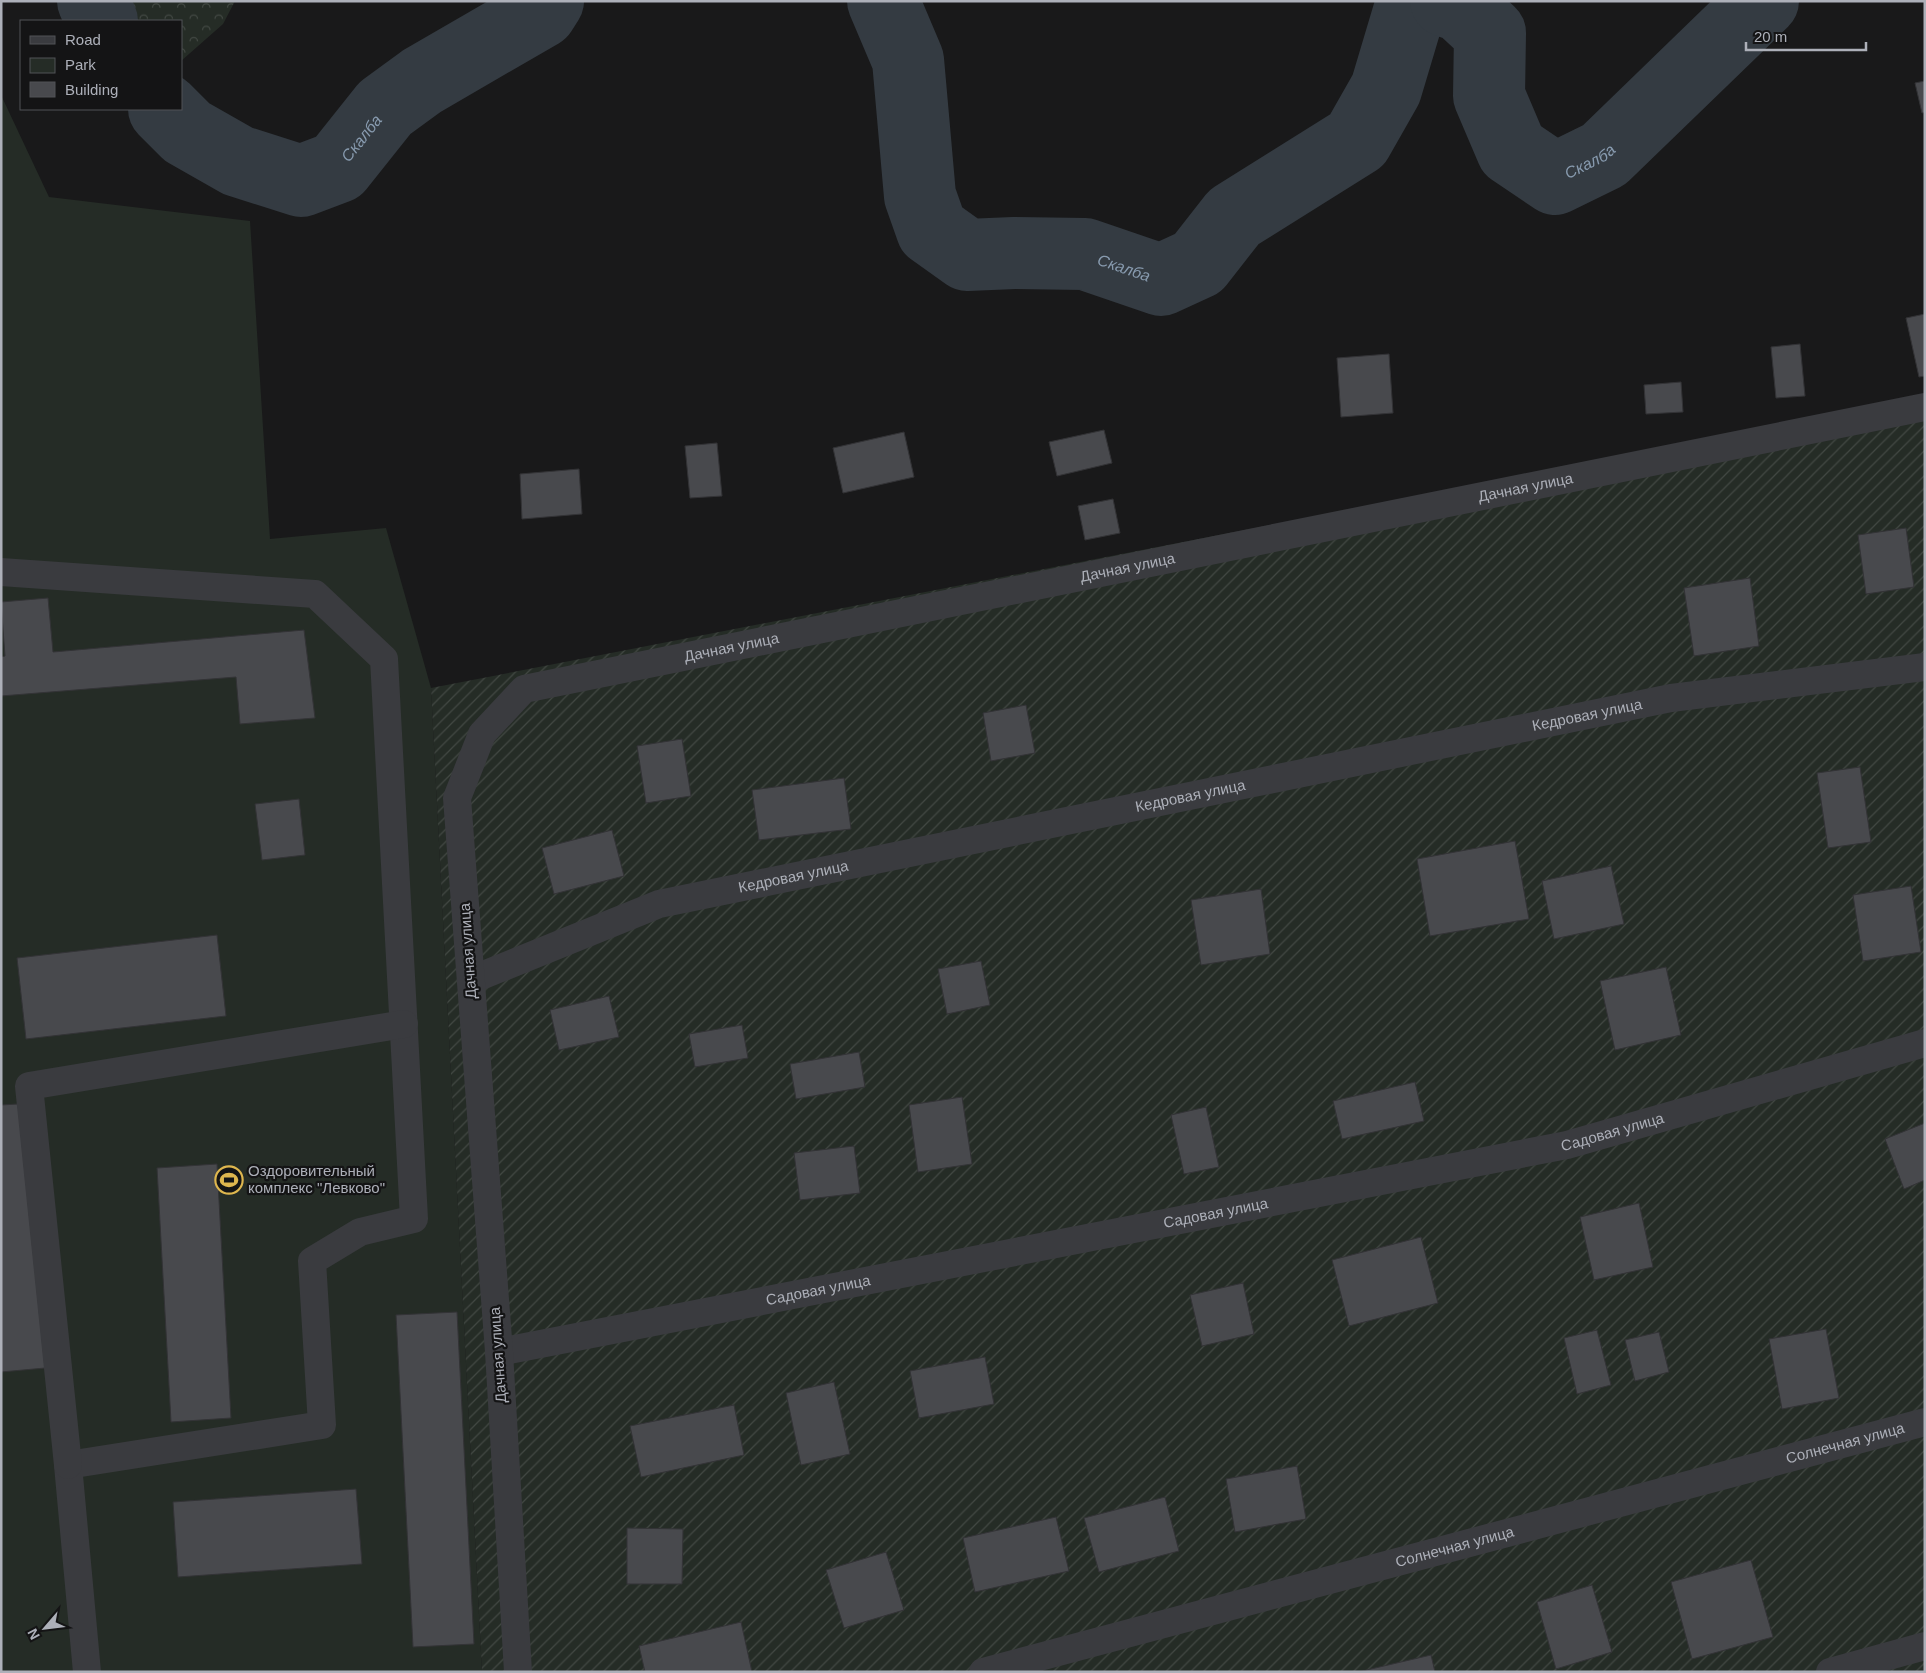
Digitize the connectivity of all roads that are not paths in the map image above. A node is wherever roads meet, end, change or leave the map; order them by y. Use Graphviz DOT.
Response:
graph roads {
  1 [pos="1925,407"];
  2 [pos="1,572"];
  3 [pos="1925,667"];
  4 [pos="471,980"];
  5 [pos="404,1024"];
  6 [pos="1925,1043"];
  7 [pos="498,1352"];
  8 [pos="1925,1422"];
  9 [pos="68,1465"];
  10 [pos="1925,1646"];
  11 [pos="86,1672"];
  12 [pos="518,1672"];
  13 [pos="983,1672"];
  14 [pos="1830,1672"];
  1 -- 4 [label="street, Дачная улица"];
  2 -- 5 [label="street"];
  3 -- 4 [label="street, Кедровая улица"];
  4 -- 7 [label="street, Дачная улица"];
  5 -- 9 [label="street"];
  5 -- 9 [label="street"];
  6 -- 7 [label="street, Садовая улица"];
  7 -- 12 [label="street, Дачная улица"];
  8 -- 13 [label="street, Солнечная улица"];
  9 -- 11 [label="street"];
  10 -- 14 [label="street"];
}
